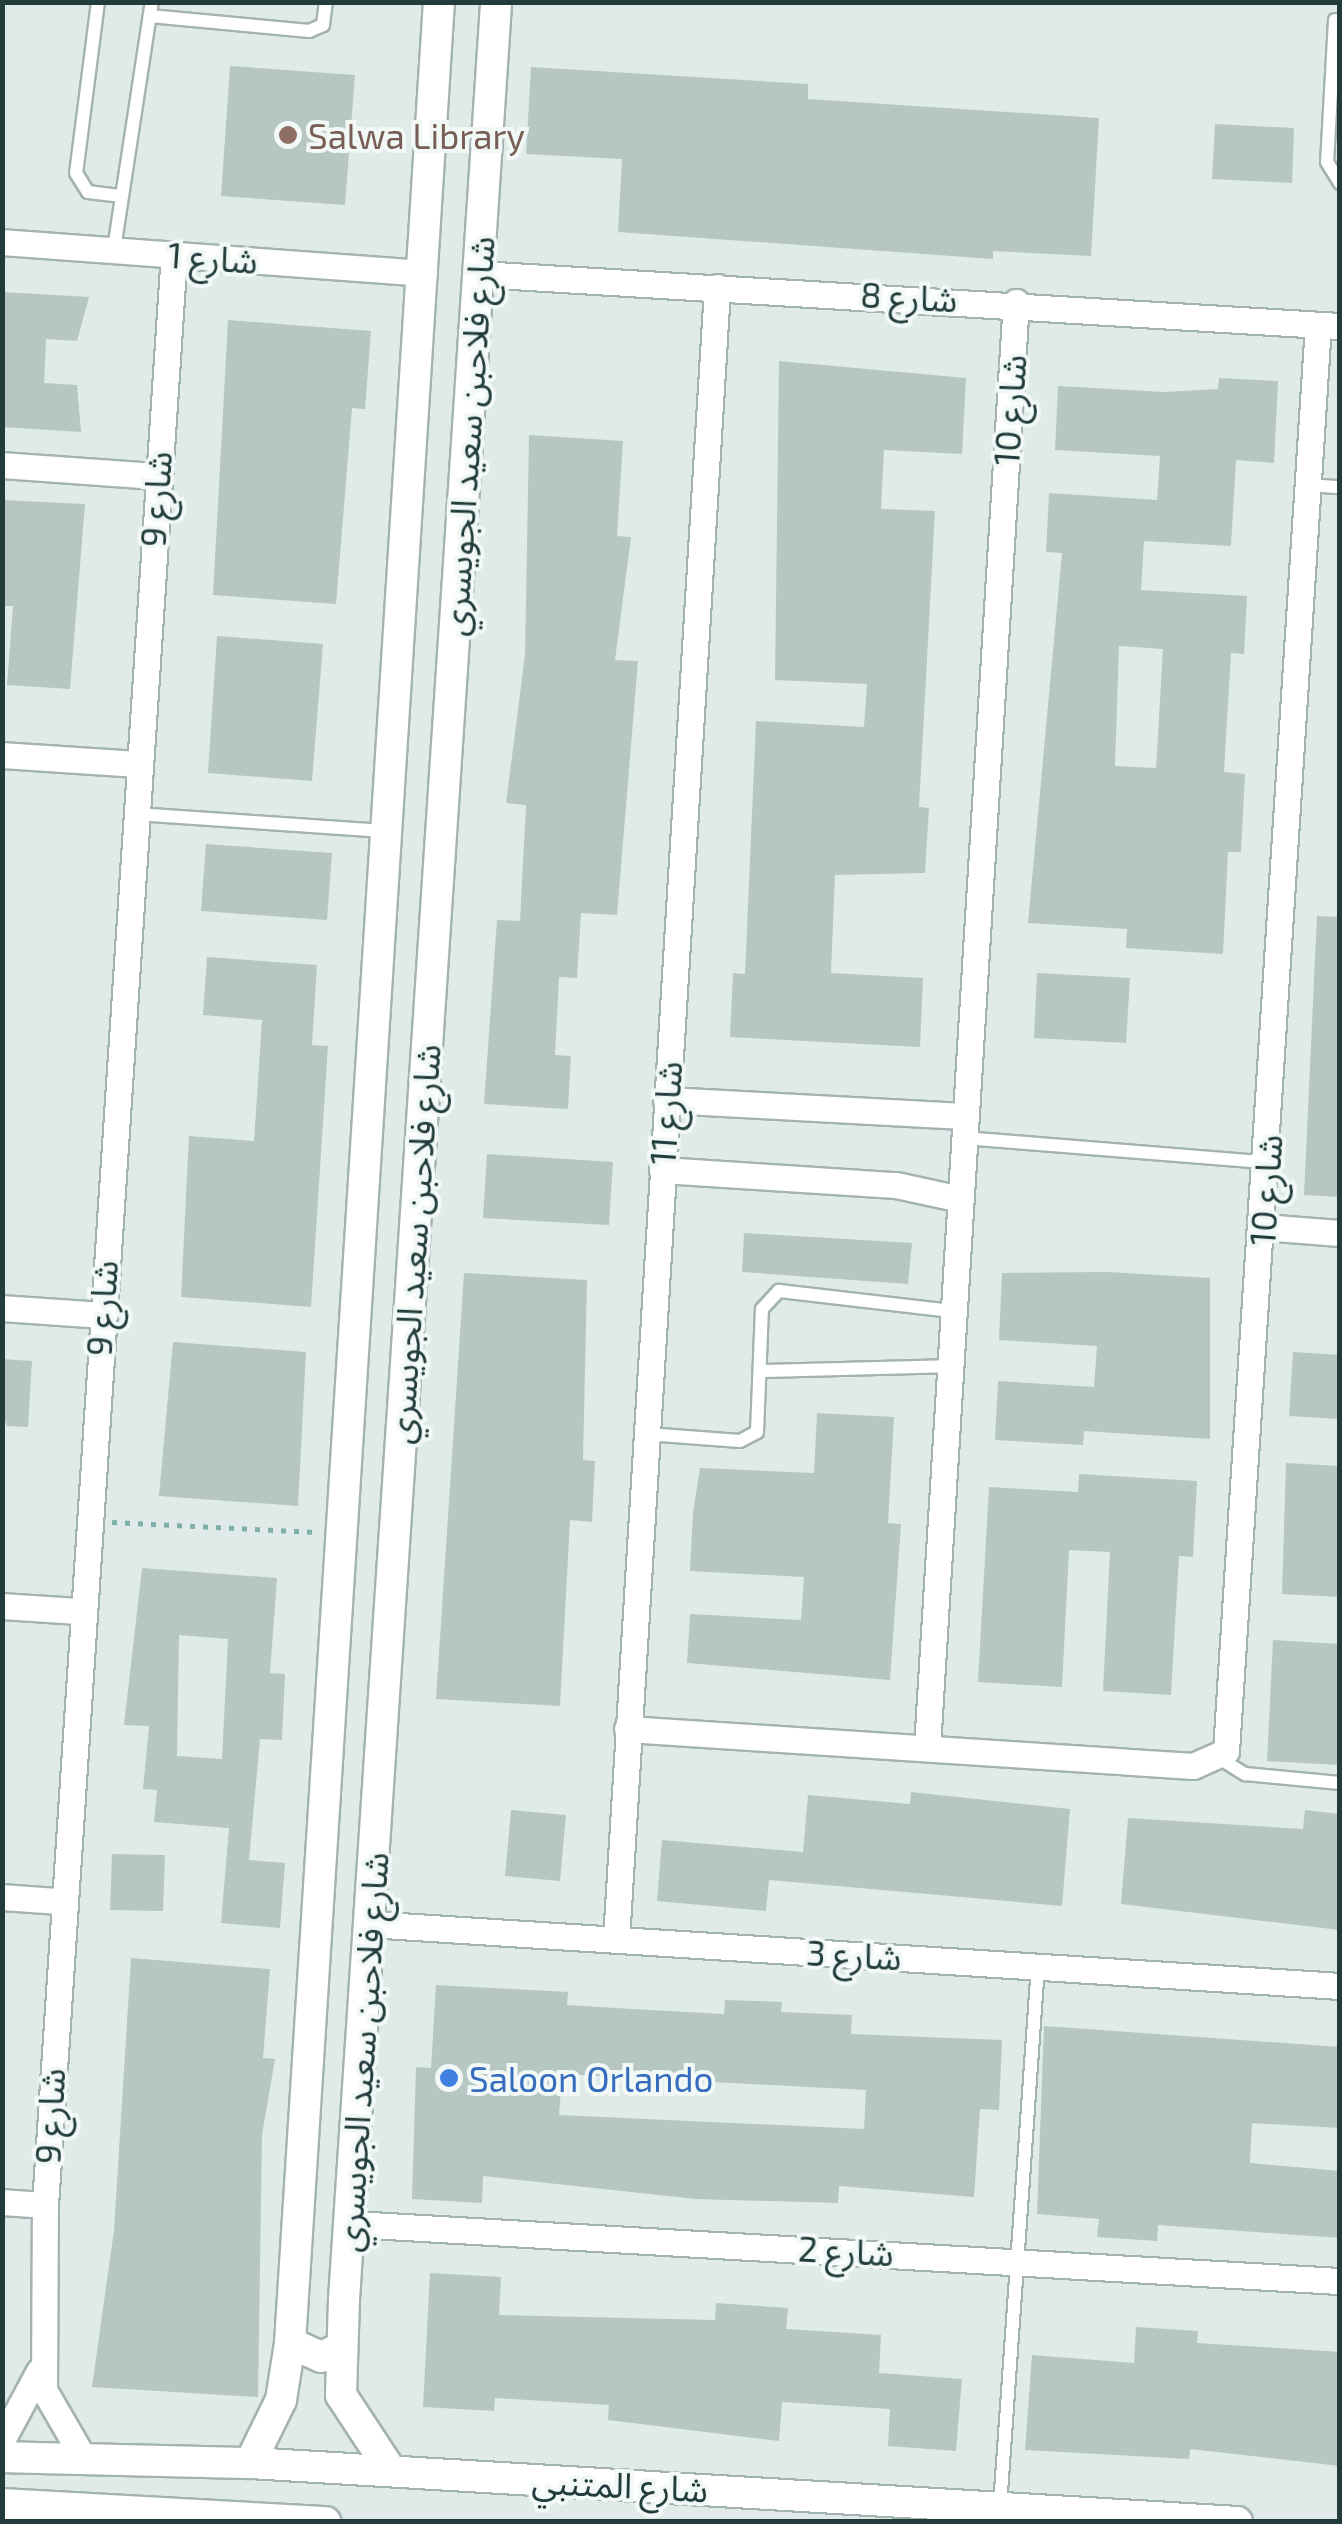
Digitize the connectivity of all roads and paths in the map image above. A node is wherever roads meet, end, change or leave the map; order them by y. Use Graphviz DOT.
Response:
graph roads {
  1 [pos="98,2"];
  2 [pos="326,2"];
  3 [pos="439,2"];
  4 [pos="496,2"];
  5 [pos="151,9"];
  6 [pos="1334,20"];
  7 [pos="1340,183"];
  8 [pos="122,196"];
  9 [pos="2,242"];
  10 [pos="114,250"];
  11 [pos="174,254"];
  12 [pos="424,273"];
  13 [pos="478,274"];
  14 [pos="717,287"];
  15 [pos="1016,302"];
  16 [pos="1329,325"];
  17 [pos="2,465"];
  18 [pos="157,476"];
  19 [pos="1308,486"];
  20 [pos="1340,487"];
  21 [pos="402,597"];
  22 [pos="456,605"];
  23 [pos="2,755"];
  24 [pos="137,764"];
  25 [pos="134,814"];
  26 [pos="387,831"];
  27 [pos="666,1100"];
  28 [pos="965,1127"];
  29 [pos="1267,1162"];
  30 [pos="662,1170"];
  31 [pos="960,1199"];
  32 [pos="1262,1227"];
  33 [pos="1340,1233"];
  34 [pos="2,1308"];
  35 [pos="952,1311"];
  36 [pos="101,1315"];
  37 [pos="949,1366"];
  38 [pos="761,1371"];
  39 [pos="646,1434"];
  40 [pos="84,1520"];
  41 [pos="343,1534"];
  42 [pos="2,1606"];
  43 [pos="77,1611"];
  44 [pos="330,1718"];
  45 [pos="627,1729"];
  46 [pos="381,1731"];
  47 [pos="927,1747"];
  48 [pos="1219,1758"];
  49 [pos="1340,1784"];
  50 [pos="2,1897"];
  51 [pos="58,1902"];
  52 [pos="368,1924"];
  53 [pos="616,1940"];
  54 [pos="1038,1964"];
  55 [pos="1340,1986"];
  56 [pos="2,2202"];
  57 [pos="44,2205"];
  58 [pos="352,2224"];
  59 [pos="1017,2260"];
  60 [pos="1340,2281"];
  61 [pos="290,2344"];
  62 [pos="342,2346"];
  63 [pos="41,2362"];
  64 [pos="2,2440"];
  65 [pos="2,2458"];
  66 [pos="84,2459"];
  67 [pos="250,2463"];
  68 [pos="391,2471"];
  69 [pos="2,2504"];
  70 [pos="1000,2506"];
  71 [pos="270,2520"];
  72 [pos="326,2522"];
  73 [pos="1237,2522"];
  1 -- 8 [label="lane"];
  2 -- 5 [label="lane"];
  3 -- 12 [label="street, شارع فلاحبن سعيد الجويسري"];
  4 -- 13 [label="street, شارع فلاحبن سعيد الجويسري"];
  5 -- 8 [label="lane"];
  6 -- 7 [label="lane"];
  8 -- 10 [label="lane"];
  9 -- 10 [label="street, شارع 1"];
  10 -- 11 [label="street, شارع 1"];
  11 -- 12 [label="street, شارع 1"];
  11 -- 18 [label="street, شارع 9"];
  12 -- 21 [label="street, شارع فلاحبن سعيد الجويسري"];
  13 -- 14 [label="street, شارع 8"];
  13 -- 22 [label="street, شارع فلاحبن سعيد الجويسري"];
  14 -- 15 [label="street, شارع 8"];
  14 -- 27 [label="street, شارع 11"];
  15 -- 16 [label="street, شارع 8"];
  15 -- 28 [label="street, شارع 10"];
  16 -- 19 [label="street, شارع 10"];
  17 -- 18 [label="street"];
  18 -- 24 [label="street, شارع 9"];
  19 -- 20 [label="lane"];
  19 -- 29 [label="street, شارع 10"];
  21 -- 22 [label="street"];
  21 -- 26 [label="street, شارع فلاحبن سعيد الجويسري"];
  22 -- 46 [label="street, شارع فلاحبن سعيد الجويسري"];
  23 -- 24 [label="street"];
  24 -- 25 [label="street, شارع 9"];
  25 -- 26 [label="lane"];
  25 -- 36 [label="street, شارع 9"];
  26 -- 41 [label="street, شارع فلاحبن سعيد الجويسري"];
  27 -- 28 [label="street"];
  27 -- 30 [label="street, شارع 11"];
  28 -- 29 [label="lane"];
  28 -- 31 [label="street, شارع 10"];
  29 -- 32 [label="street, شارع 10"];
  30 -- 31 [label="street"];
  30 -- 39 [label="street, شارع 11"];
  31 -- 35 [label="street, شارع 10"];
  32 -- 33 [label="street"];
  32 -- 48 [label="street, شارع 10"];
  34 -- 36 [label="street"];
  35 -- 37 [label="street, شارع 10"];
  35 -- 38 [label="lane"];
  36 -- 40 [label="street, شارع 9"];
  37 -- 38 [label="lane"];
  37 -- 47 [label="street, شارع 10"];
  38 -- 39 [label="lane"];
  39 -- 45 [label="street, شارع 11"];
  40 -- 41 [label="path"];
  40 -- 43 [label="street, شارع 9"];
  41 -- 44 [label="street, شارع فلاحبن سعيد الجويسري"];
  42 -- 43 [label="street"];
  43 -- 51 [label="street, شارع 9"];
  44 -- 46 [label="street"];
  44 -- 61 [label="street, شارع فلاحبن سعيد الجويسري"];
  45 -- 47 [label="street"];
  45 -- 53 [label="street, شارع 11"];
  46 -- 52 [label="street, شارع فلاحبن سعيد الجويسري"];
  47 -- 48 [label="street"];
  48 -- 49 [label="lane"];
  50 -- 51 [label="street"];
  51 -- 57 [label="street, شارع 9"];
  52 -- 53 [label="street, شارع 3"];
  52 -- 58 [label="street, شارع فلاحبن سعيد الجويسري"];
  53 -- 54 [label="street, شارع 3"];
  54 -- 55 [label="street, شارع 3"];
  54 -- 59 [label="lane"];
  56 -- 57 [label="street"];
  57 -- 63 [label="street, شارع 9"];
  58 -- 59 [label="street, شارع 2"];
  58 -- 62 [label="street, شارع فلاحبن سعيد الجويسري"];
  59 -- 60 [label="street, شارع 2"];
  59 -- 70 [label="lane"];
  61 -- 62 [label="street"];
  61 -- 67 [label="street, شارع فلاحبن سعيد الجويسري"];
  62 -- 68 [label="street, شارع فلاحبن سعيد الجويسري"];
  63 -- 64 [label="street, شارع 9"];
  63 -- 66 [label="street, شارع 9"];
  65 -- 66 [label="street, شارع المتنبي"];
  66 -- 67 [label="street, شارع المتنبي"];
  67 -- 68 [label="street, شارع المتنبي"];
  68 -- 70 [label="street, شارع المتنبي"];
  69 -- 71 [label="street"];
  70 -- 73 [label="street, شارع المتنبي"];
  71 -- 72 [label="street"];
}
